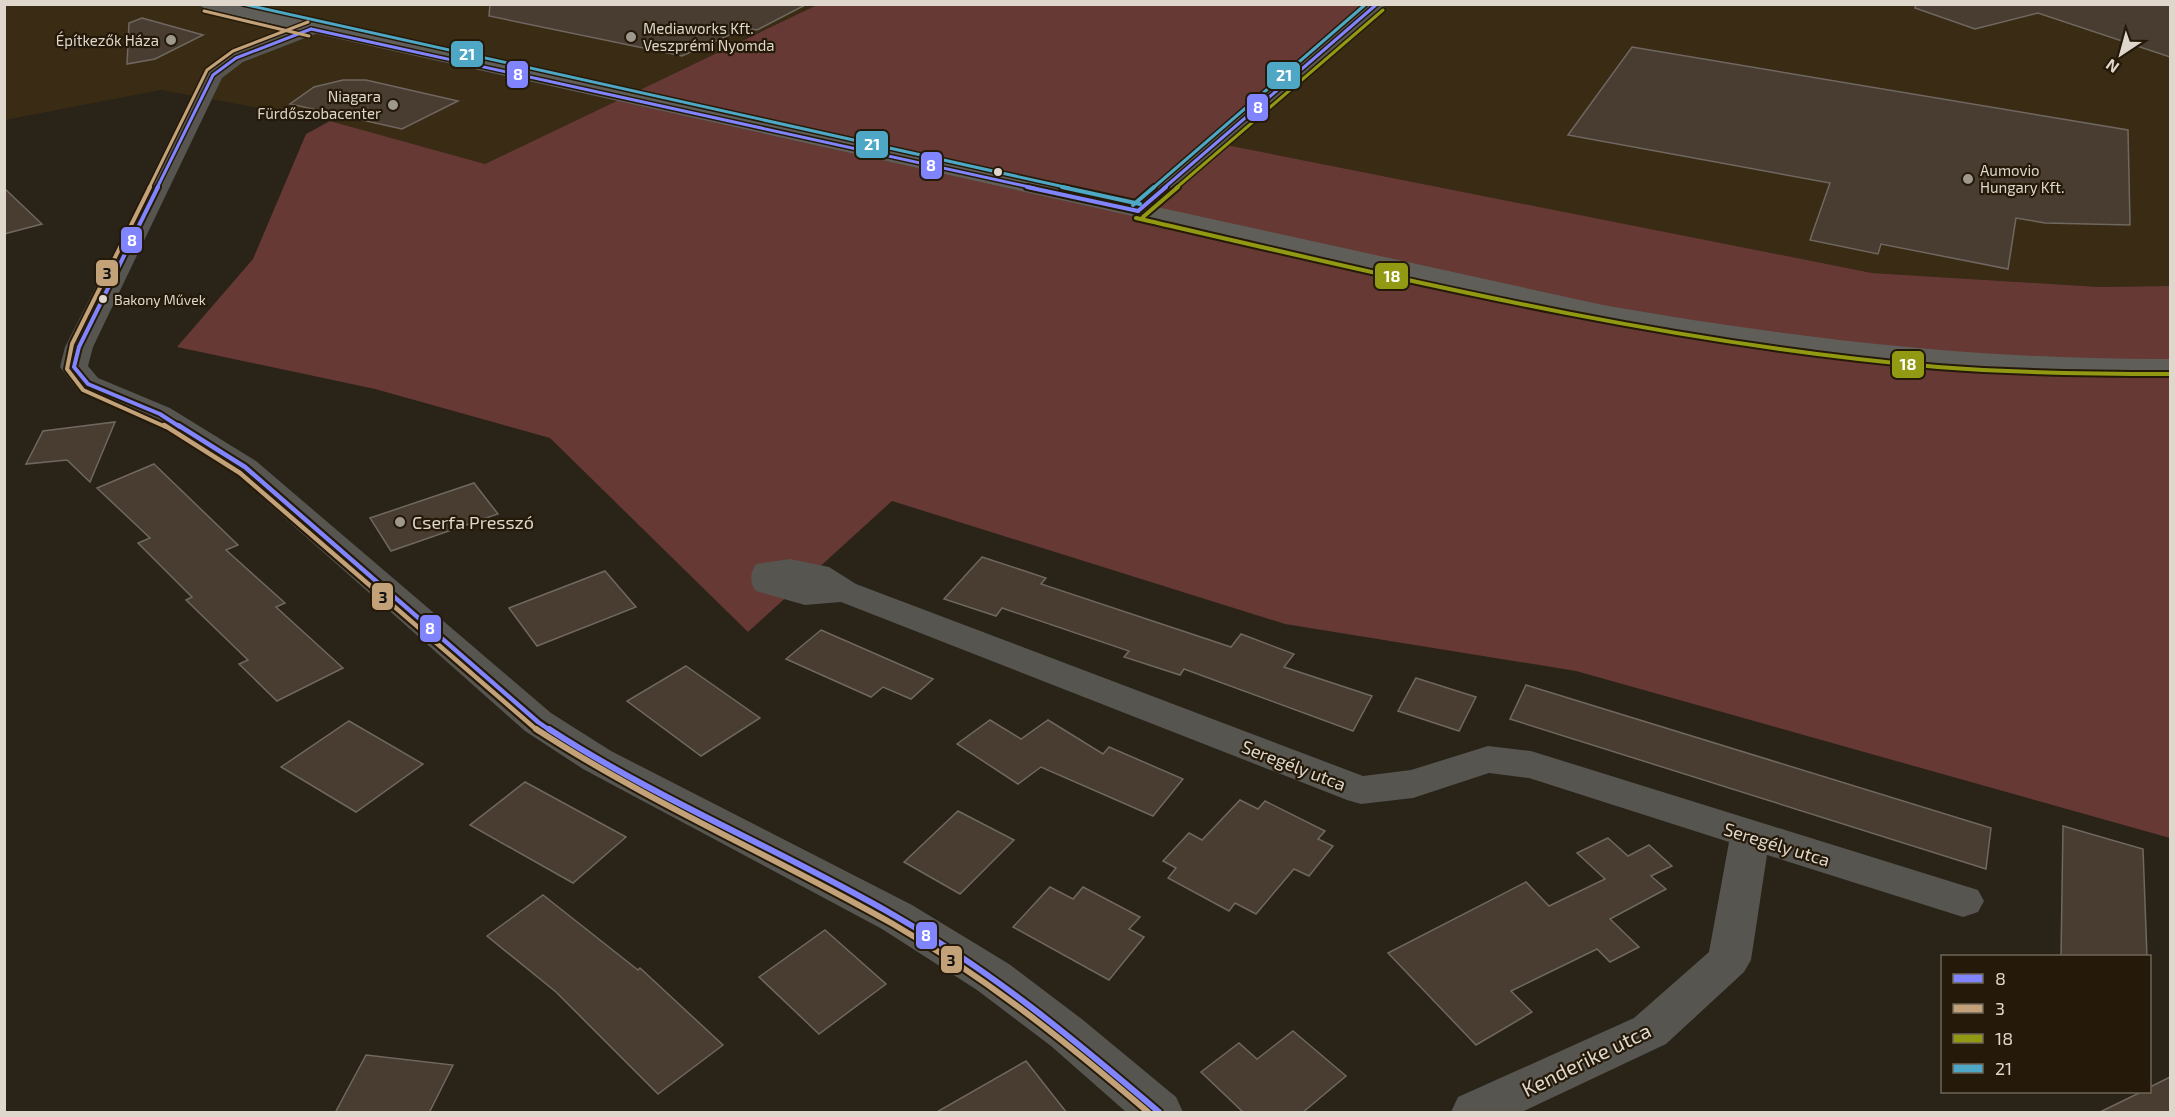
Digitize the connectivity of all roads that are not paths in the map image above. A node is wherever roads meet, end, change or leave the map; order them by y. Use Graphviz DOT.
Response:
graph roads {
  1 [pos="206,4"];
  2 [pos="1378,4"];
  3 [pos="311,29"];
  4 [pos="1138,211"];
  5 [pos="2170,367"];
  6 [pos="844,591"];
  7 [pos="1750,836"];
  8 [pos="1963,901"];
  9 [pos="1159,1113"];
  10 [pos="1476,1113"];
  1 -- 3 [label="main road"];
  2 -- 4 [label="street"];
  3 -- 4 [label="main road"];
  3 -- 9 [label="street"];
  4 -- 5 [label="main road"];
  6 -- 7 [label="street, Seregély utca"];
  7 -- 8 [label="street, Seregély utca"];
  7 -- 10 [label="street, Kenderike utca"];
}
